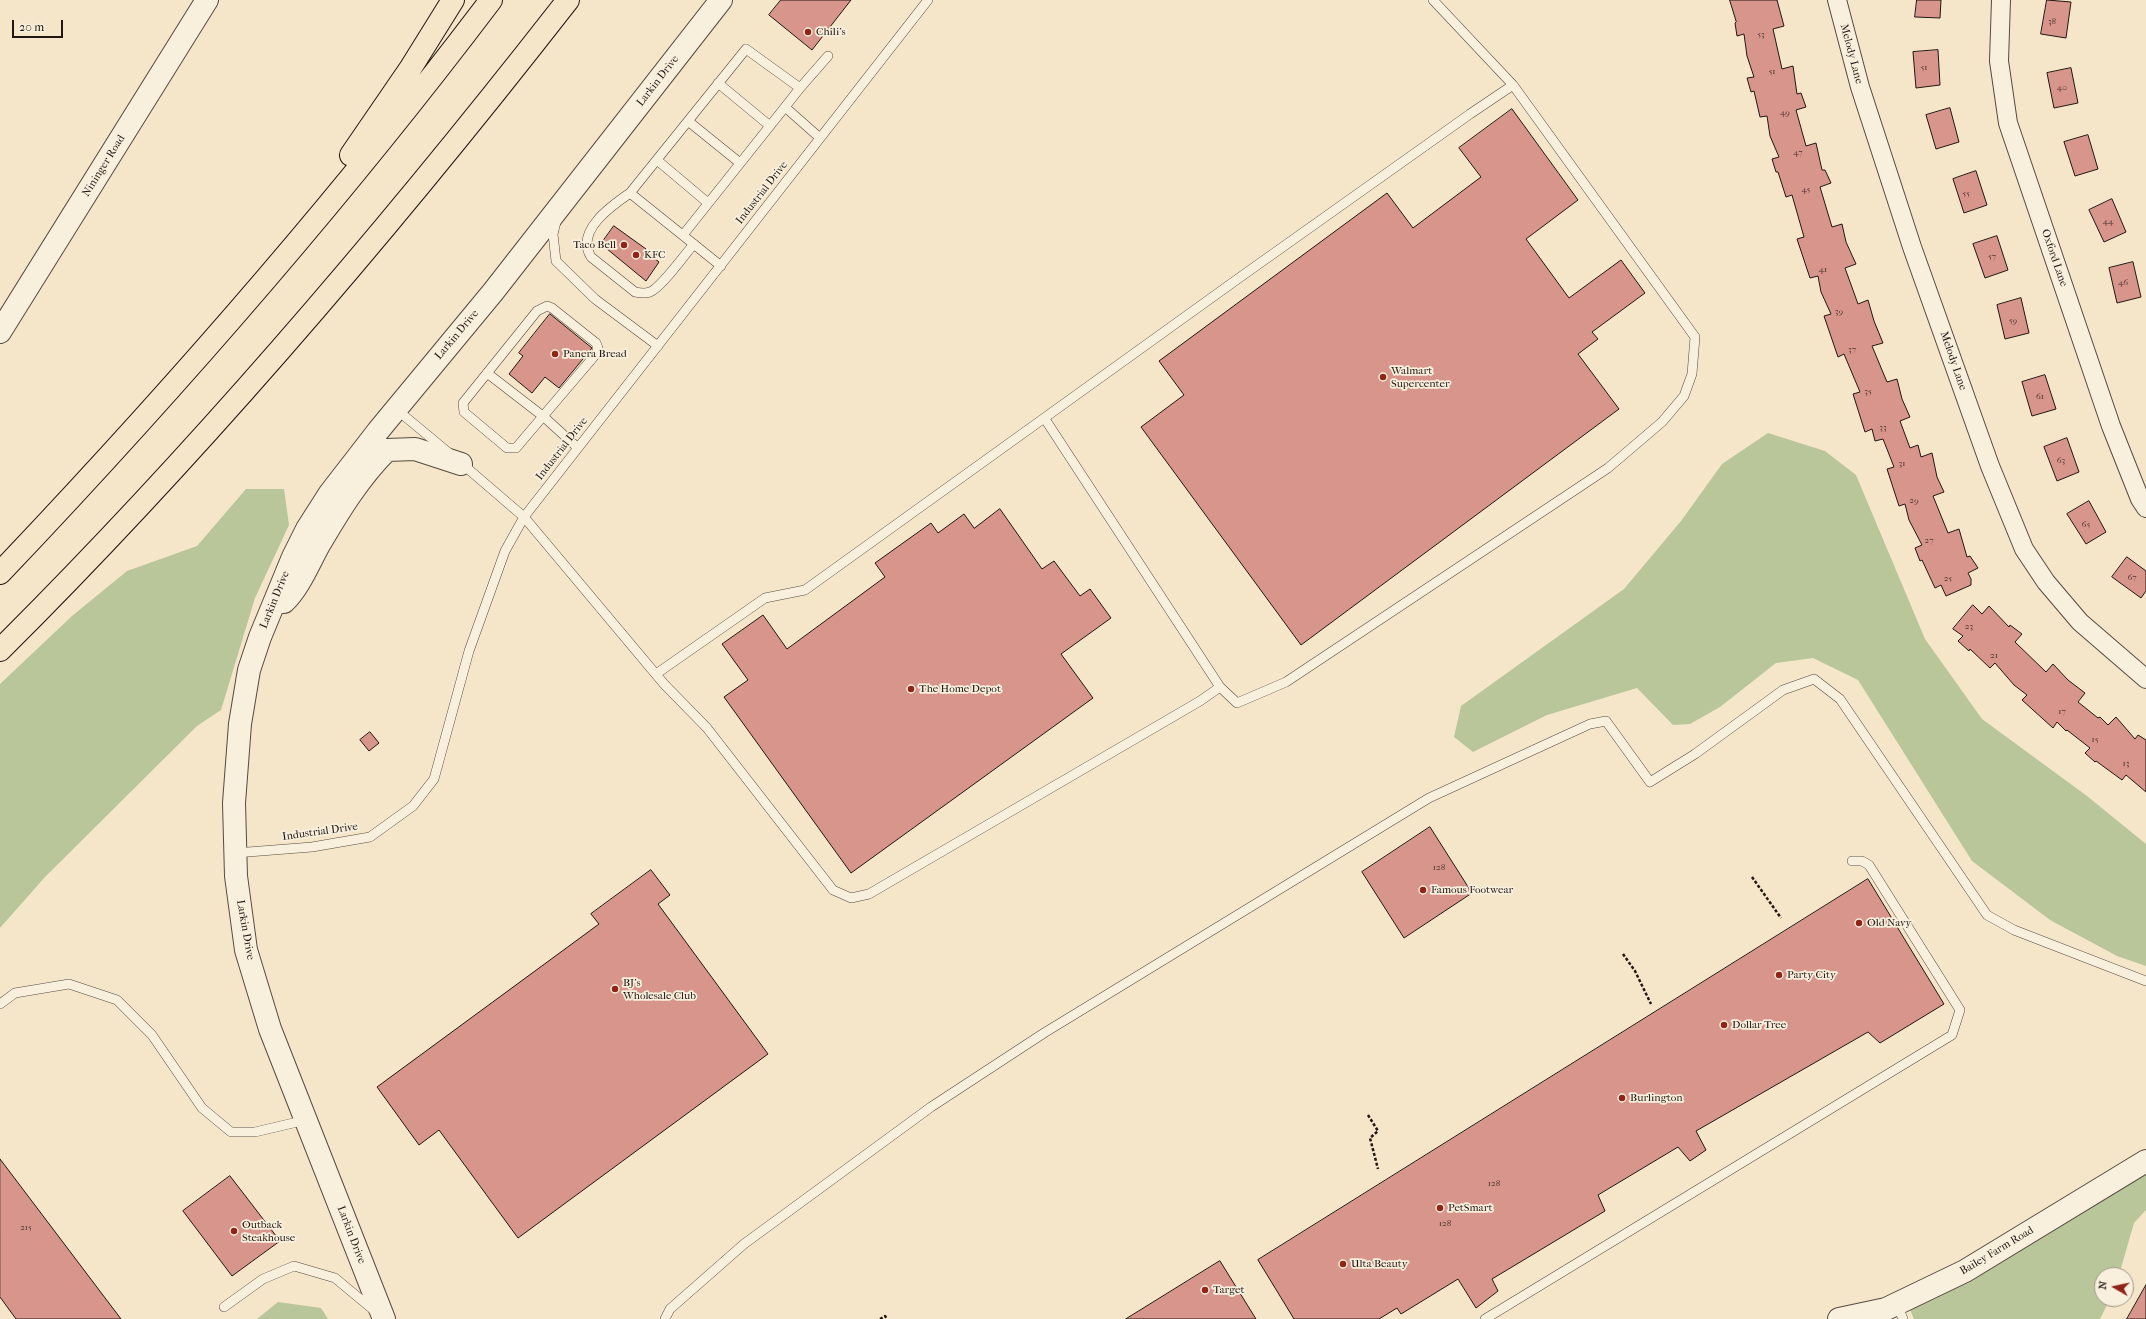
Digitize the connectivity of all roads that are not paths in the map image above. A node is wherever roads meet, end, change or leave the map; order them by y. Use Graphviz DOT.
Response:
graph roads {
  1 [pos="207,0"];
  2 [pos="453,0"];
  3 [pos="491,0"];
  4 [pos="568,0"];
  5 [pos="721,0"];
  6 [pos="928,0"];
  7 [pos="1433,0"];
  8 [pos="1837,0"];
  9 [pos="2001,0"];
  10 [pos="828,56"];
  11 [pos="718,83"];
  12 [pos="1513,85"];
  13 [pos="800,88"];
  14 [pos="785,108"];
  15 [pos="688,121"];
  16 [pos="770,126"];
  17 [pos="820,138"];
  18 [pos="657,160"];
  19 [pos="740,163"];
  20 [pos="630,193"];
  21 [pos="708,203"];
  22 [pos="560,206"];
  23 [pos="683,235"];
  24 [pos="694,244"];
  25 [pos="721,266"];
  26 [pos="255,293"];
  27 [pos="0,332"];
  28 [pos="658,346"];
  29 [pos="487,373"];
  30 [pos="396,409"];
  31 [pos="544,417"];
  32 [pos="1045,419"];
  33 [pos="578,448"];
  34 [pos="461,464"];
  35 [pos="2146,508"];
  36 [pos="524,516"];
  37 [pos="0,573"];
  38 [pos="273,604"];
  39 [pos="0,650"];
  40 [pos="656,674"];
  41 [pos="2146,679"];
  42 [pos="1220,687"];
  43 [pos="235,853"];
  44 [pos="1852,861"];
  45 [pos="2146,981"];
  46 [pos="0,1004"];
  47 [pos="306,1120"];
  48 [pos="2146,1161"];
  49 [pos="224,1307"];
  50 [pos="1900,1311"];
  51 [pos="384,1319"];
  52 [pos="665,1319"];
  53 [pos="1485,1319"];
  54 [pos="1839,1319"];
  1 -- 27 [label="street, Nininger Road"];
  2 -- 26 [label="highway"];
  3 -- 26 [label="highway"];
  4 -- 39 [label="highway"];
  5 -- 22 [label="street, Larkin Drive"];
  6 -- 17 [label="lane, Industrial Drive"];
  7 -- 12 [label="lane"];
  8 -- 41 [label="street, Melody Lane"];
  9 -- 35 [label="street, Oxford Lane"];
  10 -- 13 [label="lane"];
  11 -- 13 [label="lane"];
  11 -- 15 [label="lane"];
  11 -- 16 [label="lane"];
  12 -- 32 [label="lane"];
  12 -- 42 [label="lane"];
  13 -- 14 [label="lane"];
  14 -- 16 [label="lane"];
  14 -- 17 [label="lane"];
  15 -- 18 [label="lane"];
  15 -- 19 [label="lane"];
  16 -- 19 [label="lane"];
  17 -- 25 [label="lane, Industrial Drive"];
  18 -- 20 [label="lane"];
  18 -- 21 [label="lane"];
  19 -- 21 [label="lane"];
  20 -- 23 [label="lane"];
  20 -- 24 [label="lane"];
  21 -- 23 [label="lane"];
  22 -- 28 [label="lane"];
  22 -- 30 [label="street, Larkin Drive"];
  23 -- 24 [label="lane"];
  24 -- 25 [label="lane"];
  25 -- 28 [label="lane, Industrial Drive"];
  26 -- 37 [label="highway"];
  28 -- 33 [label="lane, Industrial Drive"];
  29 -- 31 [label="lane"];
  29 -- 31 [label="lane"];
  29 -- 31 [label="lane"];
  30 -- 34 [label="lane"];
  30 -- 38 [label="street, Larkin Drive"];
  31 -- 33 [label="lane"];
  32 -- 40 [label="lane"];
  32 -- 42 [label="lane"];
  33 -- 36 [label="lane, Industrial Drive"];
  34 -- 36 [label="lane"];
  34 -- 38 [label="street"];
  36 -- 40 [label="lane"];
  36 -- 43 [label="lane, Industrial Drive"];
  38 -- 43 [label="street, Larkin Drive"];
  40 -- 42 [label="lane"];
  43 -- 47 [label="street, Larkin Drive"];
  44 -- 53 [label="lane"];
  45 -- 52 [label="lane"];
  46 -- 47 [label="lane"];
  47 -- 51 [label="street, Larkin Drive"];
  48 -- 50 [label="street, Bailey Farm Road"];
  49 -- 51 [label="lane"];
  50 -- 54 [label="street, Bailey Farm Road"];
}
